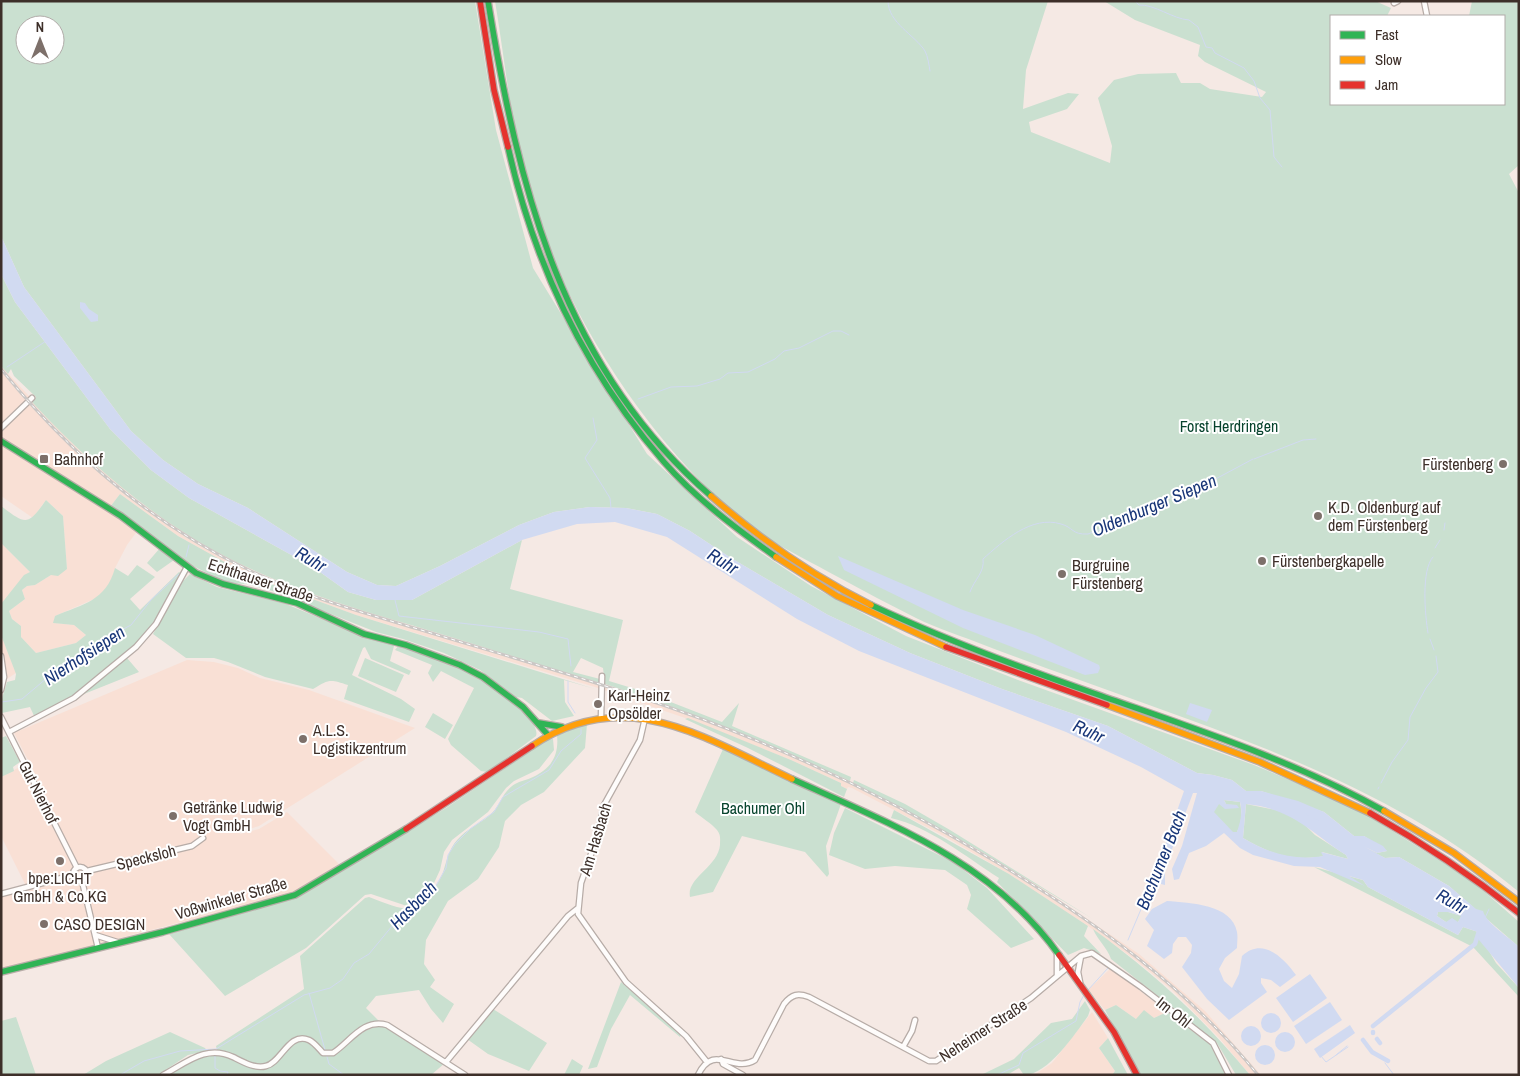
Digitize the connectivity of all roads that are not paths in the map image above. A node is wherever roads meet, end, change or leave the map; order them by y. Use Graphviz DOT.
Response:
graph roads {
  1 [pos="480,1"];
  2 [pos="488,1"];
  3 [pos="1424,1"];
  4 [pos="1427,15"];
  5 [pos="32,398"];
  6 [pos="1,428"];
  7 [pos="1,441"];
  8 [pos="188,567"];
  9 [pos="1,656"];
  10 [pos="602,676"];
  11 [pos="1,690"];
  12 [pos="1,717"];
  13 [pos="601,718"];
  14 [pos="645,718"];
  15 [pos="540,723"];
  16 [pos="563,727"];
  17 [pos="9,732"];
  18 [pos="548,735"];
  19 [pos="203,838"];
  20 [pos="77,868"];
  21 [pos="87,871"];
  22 [pos="73,874"];
  23 [pos="82,881"];
  24 [pos="1,894"];
  25 [pos="1519,902"];
  26 [pos="578,908"];
  27 [pos="1519,913"];
  28 [pos="95,935"];
  29 [pos="120,942"];
  30 [pos="98,948"];
  31 [pos="1056,951"];
  32 [pos="1081,956"];
  33 [pos="1068,966"];
  34 [pos="1,972"];
  35 [pos="1057,975"];
  36 [pos="1080,983"];
  37 [pos="915,1020"];
  38 [pos="903,1047"];
  39 [pos="721,1060"];
  40 [pos="446,1062"];
  41 [pos="706,1062"];
  42 [pos="163,1075"];
  43 [pos="465,1075"];
  44 [pos="698,1075"];
  45 [pos="743,1075"];
  46 [pos="1137,1075"];
  47 [pos="1230,1075"];
  1 -- 27 [label="main road"];
  2 -- 25 [label="main road"];
  3 -- 4 [label="street"];
  5 -- 6 [label="street"];
  7 -- 8 [label="main road, Echthauser Straße"];
  8 -- 15 [label="main road, Echthauser Straße"];
  8 -- 17 [label="street"];
  9 -- 11 [label="street"];
  10 -- 13 [label="street"];
  12 -- 17 [label="street, Gut Nierhof"];
  13 -- 14 [label="main road"];
  13 -- 16 [label="main road"];
  14 -- 26 [label="street, Am Hasbach"];
  14 -- 31 [label="main road"];
  15 -- 16 [label="main road"];
  15 -- 18 [label="main road, Echthauser Straße"];
  16 -- 18 [label="main road, Voßwinkeler Straße"];
  17 -- 20 [label="street, Gut Nierhof"];
  18 -- 29 [label="main road, Voßwinkeler Straße"];
  19 -- 21 [label="street, Specksloh"];
  20 -- 21 [label="street"];
  20 -- 22 [label="street"];
  21 -- 23 [label="street"];
  22 -- 23 [label="street"];
  22 -- 24 [label="street"];
  23 -- 28 [label="street"];
  26 -- 40 [label="street"];
  26 -- 41 [label="street"];
  28 -- 29 [label="street"];
  28 -- 30 [label="street"];
  29 -- 30 [label="main road, Voßwinkeler Straße"];
  30 -- 34 [label="main road, Voßwinkeler Straße"];
  31 -- 33 [label="main road"];
  31 -- 35 [label="street"];
  32 -- 33 [label="street, Neheimer Straße"];
  32 -- 36 [label="street"];
  32 -- 47 [label="street, Im Ohl"];
  33 -- 35 [label="street, Neheimer Straße"];
  33 -- 36 [label="main road"];
  35 -- 38 [label="street, Neheimer Straße"];
  36 -- 46 [label="main road"];
  37 -- 38 [label="street"];
  38 -- 39 [label="street, Neheimer Straße"];
  39 -- 41 [label="street, Neheimer Straße"];
  39 -- 45 [label="street"];
  40 -- 42 [label="street"];
  40 -- 43 [label="street"];
  41 -- 44 [label="street"];
}
